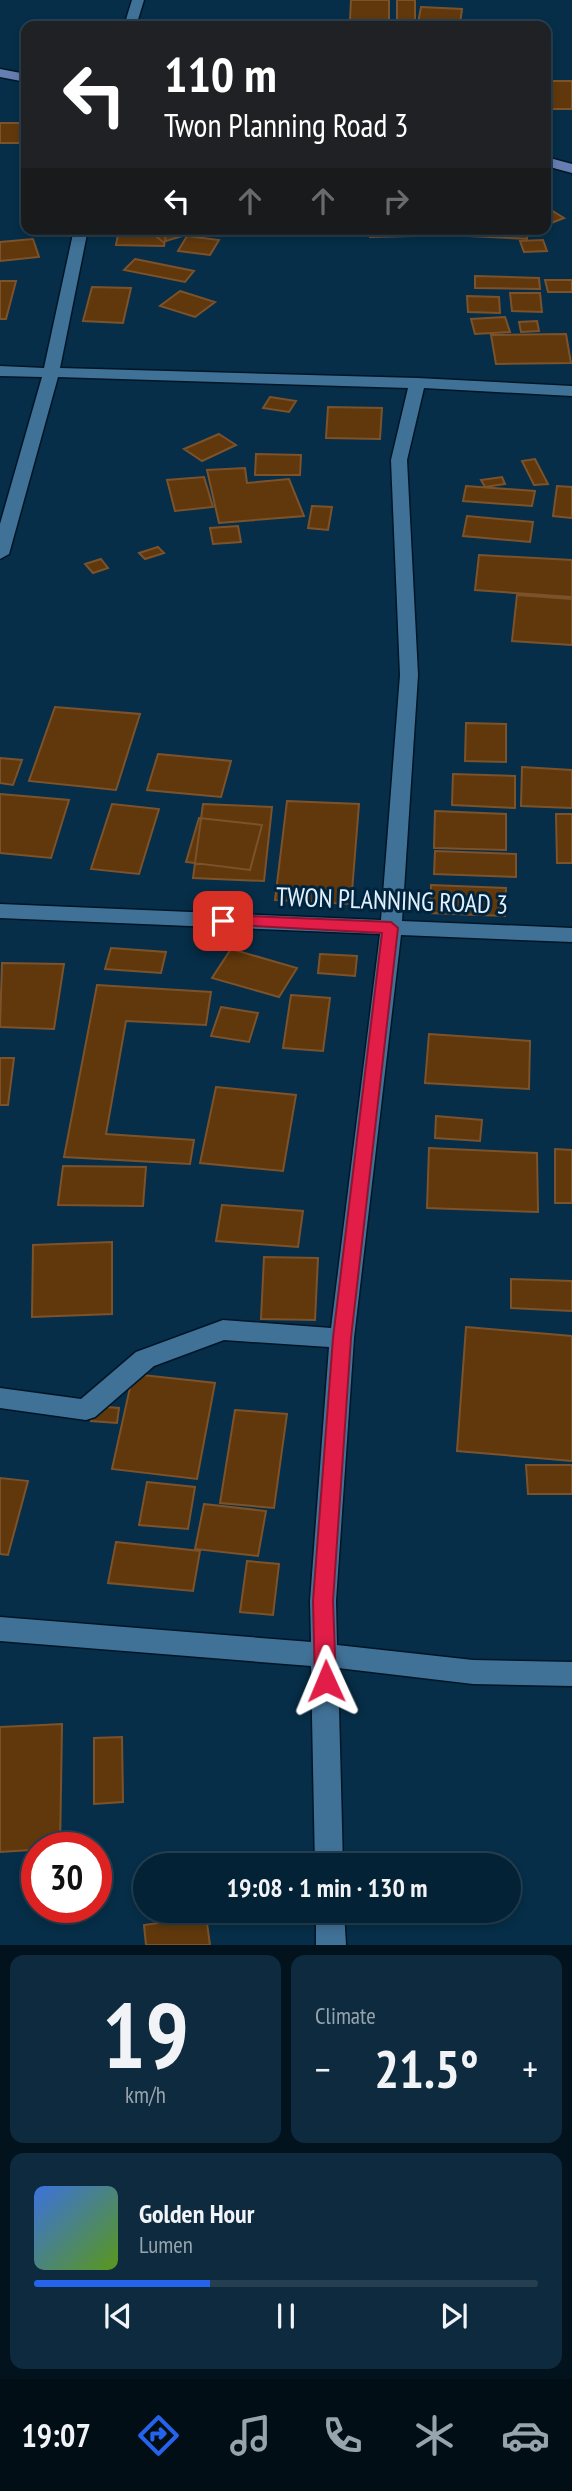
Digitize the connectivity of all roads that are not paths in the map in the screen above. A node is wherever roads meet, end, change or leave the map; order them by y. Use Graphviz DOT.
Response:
graph roads {
  1 [pos="138,0"];
  2 [pos="132,21"];
  3 [pos="0,73"];
  4 [pos="21,77"];
  5 [pos="551,163"];
  6 [pos="572,169"];
  7 [pos="80,235"];
  8 [pos="0,371"];
  9 [pos="51,373"];
  10 [pos="417,383"];
  11 [pos="572,391"];
  12 [pos="0,554"];
  13 [pos="0,911"];
  14 [pos="391,928"];
  15 [pos="572,935"];
  16 [pos="342,1338"];
  17 [pos="0,1398"];
  18 [pos="0,1629"];
  19 [pos="325,1655"];
  20 [pos="572,1674"];
  21 [pos="329,1853"];
  22 [pos="330,1923"];
  23 [pos="331,1945"];
  1 -- 2 [label="street"];
  3 -- 4 [label="main road"];
  5 -- 6 [label="main road"];
  7 -- 9 [label="street"];
  8 -- 9 [label="street"];
  9 -- 10 [label="street"];
  9 -- 12 [label="street"];
  10 -- 11 [label="street"];
  10 -- 14 [label="street"];
  13 -- 14 [label="street, TWON PLANNING ROAD 3"];
  14 -- 15 [label="street, TWON PLANNING ROAD 3"];
  14 -- 16 [label="street"];
  16 -- 17 [label="street"];
  16 -- 19 [label="street"];
  18 -- 19 [label="street"];
  19 -- 20 [label="street"];
  19 -- 21 [label="street"];
  22 -- 23 [label="street"];
}
